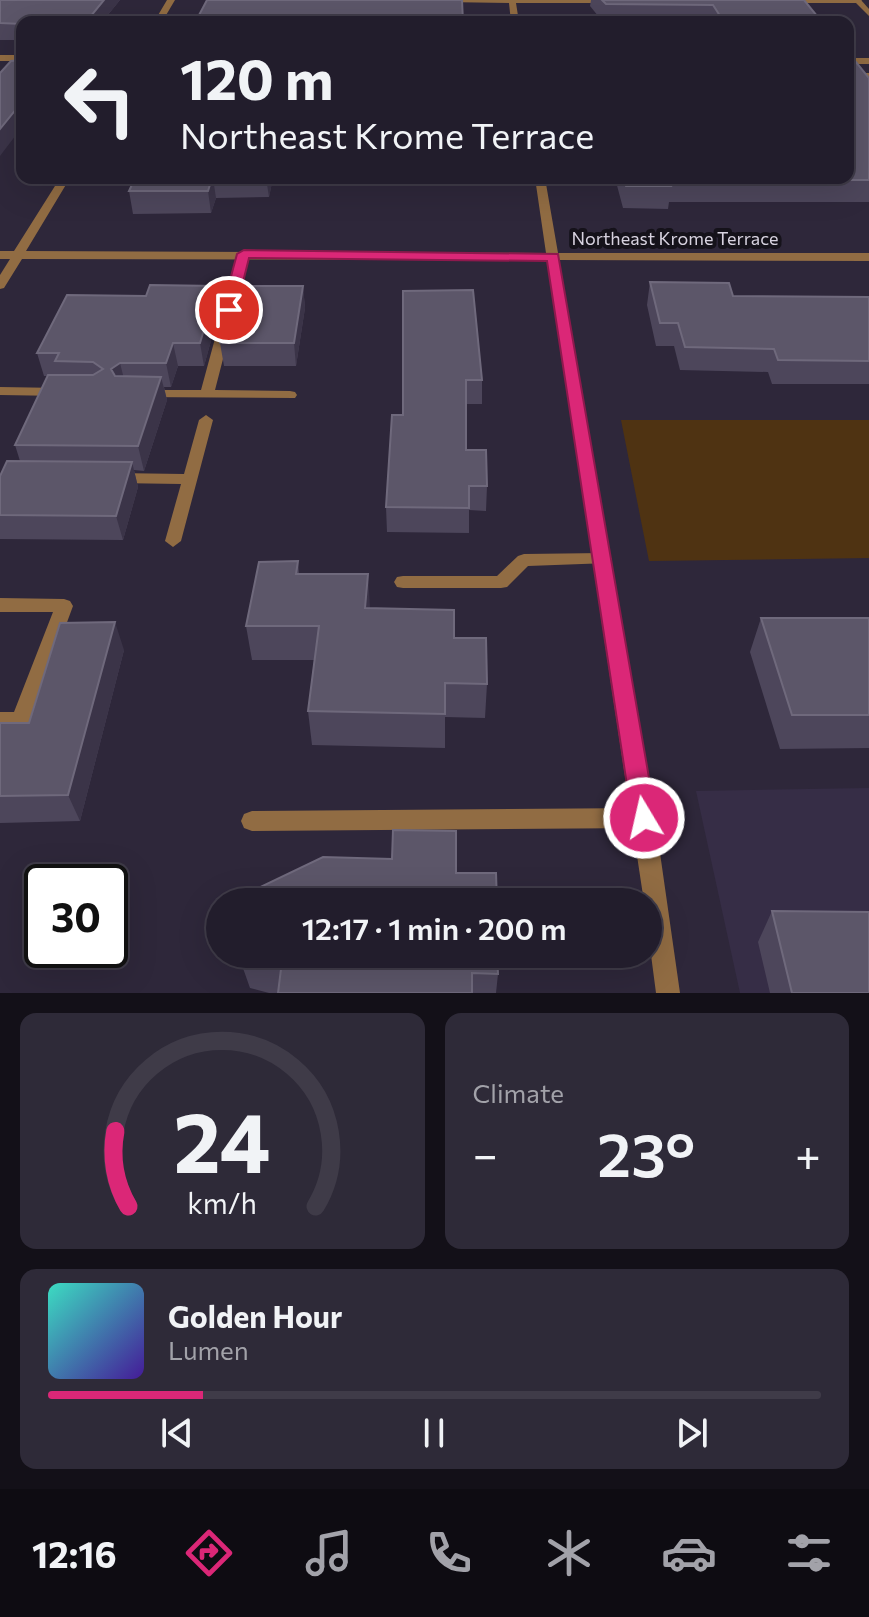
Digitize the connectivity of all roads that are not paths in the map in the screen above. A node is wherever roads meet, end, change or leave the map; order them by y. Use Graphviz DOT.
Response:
graph roads {
  1 [pos="433,0"];
  2 [pos="512,0"];
  3 [pos="622,1"];
  4 [pos="780,1"];
  5 [pos="858,1"];
  6 [pos="869,14"];
  7 [pos="61,184"];
  8 [pos="541,184"];
  9 [pos="244,254"];
  10 [pos="0,255"];
  11 [pos="18,255"];
  12 [pos="554,257"];
  13 [pos="869,257"];
  14 [pos="0,285"];
  15 [pos="0,391"];
  16 [pos="71,392"];
  17 [pos="126,394"];
  18 [pos="207,394"];
  19 [pos="290,395"];
  20 [pos="206,420"];
  21 [pos="95,478"];
  22 [pos="190,479"];
  23 [pos="173,541"];
  24 [pos="603,559"];
  25 [pos="403,582"];
  26 [pos="0,605"];
  27 [pos="0,720"];
  28 [pos="644,818"];
  29 [pos="252,821"];
  30 [pos="668,993"];
  1 -- 2 [label="street"];
  2 -- 3 [label="street"];
  4 -- 5 [label="street"];
  5 -- 6 [label="street"];
  7 -- 11 [label="street"];
  8 -- 12 [label="street"];
  9 -- 11 [label="street, Northeast Krome Terrace"];
  9 -- 12 [label="street, Northeast Krome Terrace"];
  9 -- 18 [label="street"];
  10 -- 11 [label="street, Northeast Krome Terrace"];
  11 -- 14 [label="street"];
  12 -- 13 [label="street, Northeast Krome Terrace"];
  12 -- 24 [label="street"];
  15 -- 16 [label="street"];
  17 -- 18 [label="street"];
  18 -- 19 [label="street"];
  20 -- 22 [label="street"];
  21 -- 22 [label="street"];
  22 -- 23 [label="street"];
  24 -- 25 [label="street"];
  24 -- 28 [label="street"];
  26 -- 27 [label="street"];
  28 -- 29 [label="street"];
  28 -- 30 [label="street"];
}
